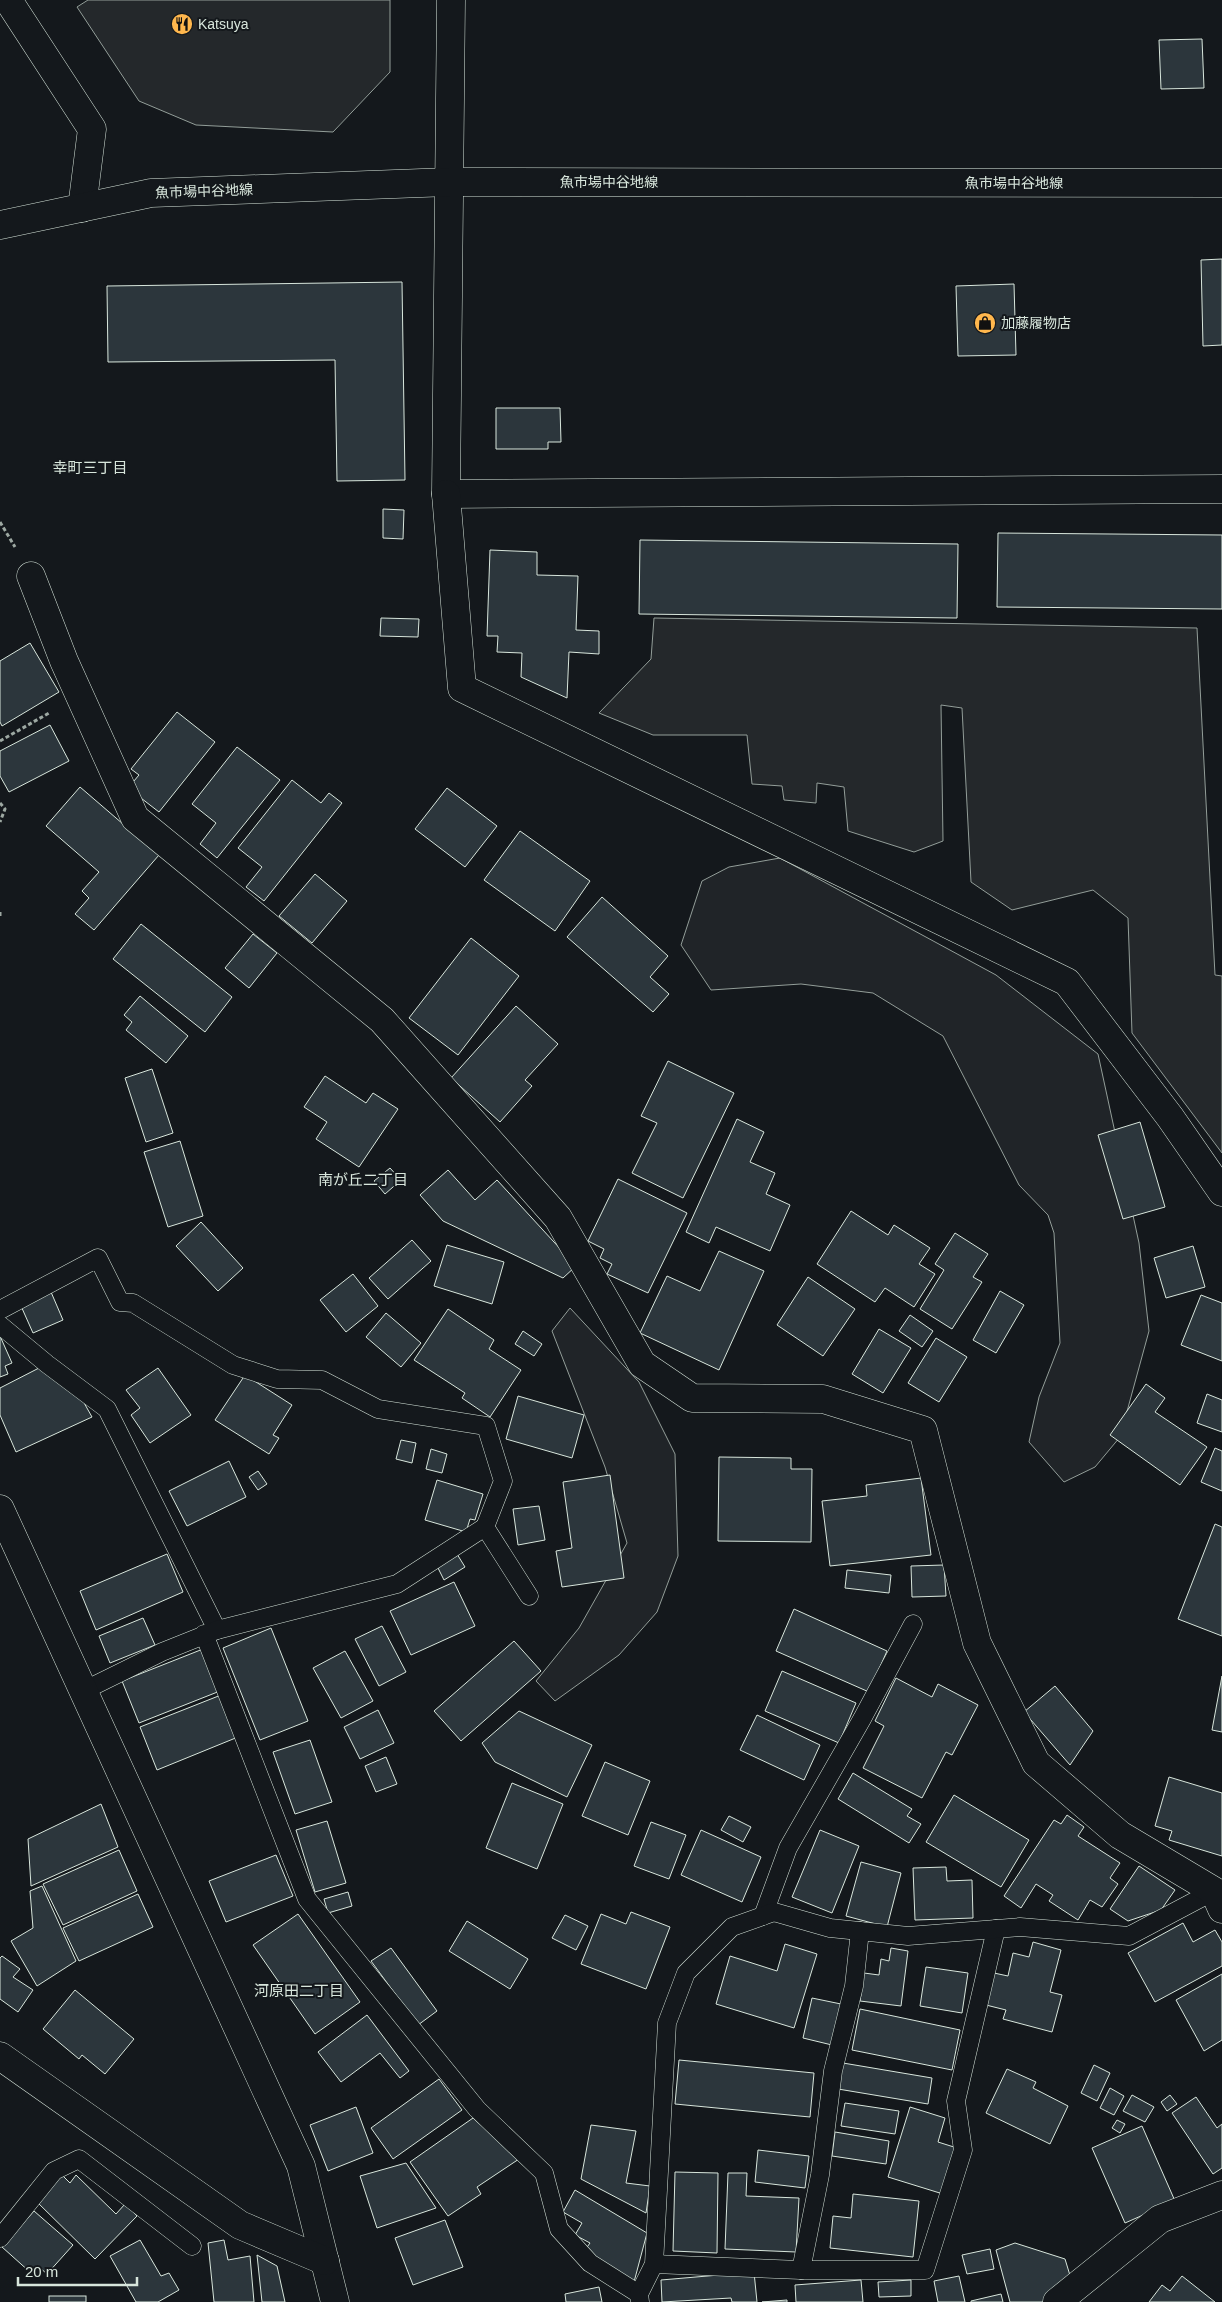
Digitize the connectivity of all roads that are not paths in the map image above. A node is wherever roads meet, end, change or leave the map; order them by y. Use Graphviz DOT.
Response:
graph roads {
  1 [pos="8,0"];
  2 [pos="451,0"];
  3 [pos="449,182"];
  4 [pos="1222,183"];
  5 [pos="82,208"];
  6 [pos="0,225"];
  7 [pos="1222,489"];
  8 [pos="446,494"];
  9 [pos="31,576"];
  10 [pos="1222,1192"];
  11 [pos="0,1310"];
  12 [pos="0,1325"];
  13 [pos="0,1509"];
  14 [pos="485,1527"];
  15 [pos="528,1596"];
  16 [pos="913,1624"];
  17 [pos="211,1632"];
  18 [pos="83,1691"];
  19 [pos="1218,1900"];
  20 [pos="763,1916"];
  21 [pos="996,1929"];
  22 [pos="860,1931"];
  23 [pos="0,2056"];
  24 [pos="1222,2195"];
  25 [pos="0,2238"];
  26 [pos="192,2246"];
  27 [pos="325,2261"];
  28 [pos="654,2264"];
  29 [pos="801,2270"];
  30 [pos="639,2298"];
  31 [pos="335,2302"];
  32 [pos="1057,2302"];
  1 -- 5 [label="street"];
  2 -- 3 [label="street"];
  3 -- 4 [label="street, 魚市場中谷地線"];
  3 -- 5 [label="street, 魚市場中谷地線"];
  3 -- 8 [label="street"];
  5 -- 6 [label="street, 魚市場中谷地線"];
  7 -- 8 [label="street"];
  8 -- 10 [label="street"];
  9 -- 19 [label="street"];
  11 -- 14 [label="lane"];
  12 -- 17 [label="lane"];
  13 -- 18 [label="street"];
  14 -- 15 [label="lane"];
  14 -- 17 [label="lane"];
  16 -- 20 [label="lane"];
  17 -- 18 [label="lane"];
  17 -- 30 [label="lane"];
  18 -- 27 [label="street"];
  19 -- 21 [label="lane"];
  20 -- 22 [label="lane"];
  20 -- 28 [label="lane"];
  21 -- 22 [label="lane"];
  21 -- 29 [label="lane"];
  22 -- 29 [label="lane"];
  23 -- 27 [label="street"];
  24 -- 32 [label="street"];
  25 -- 26 [label="lane"];
  27 -- 31 [label="street"];
  28 -- 29 [label="lane"];
  28 -- 30 [label="lane"];
}
